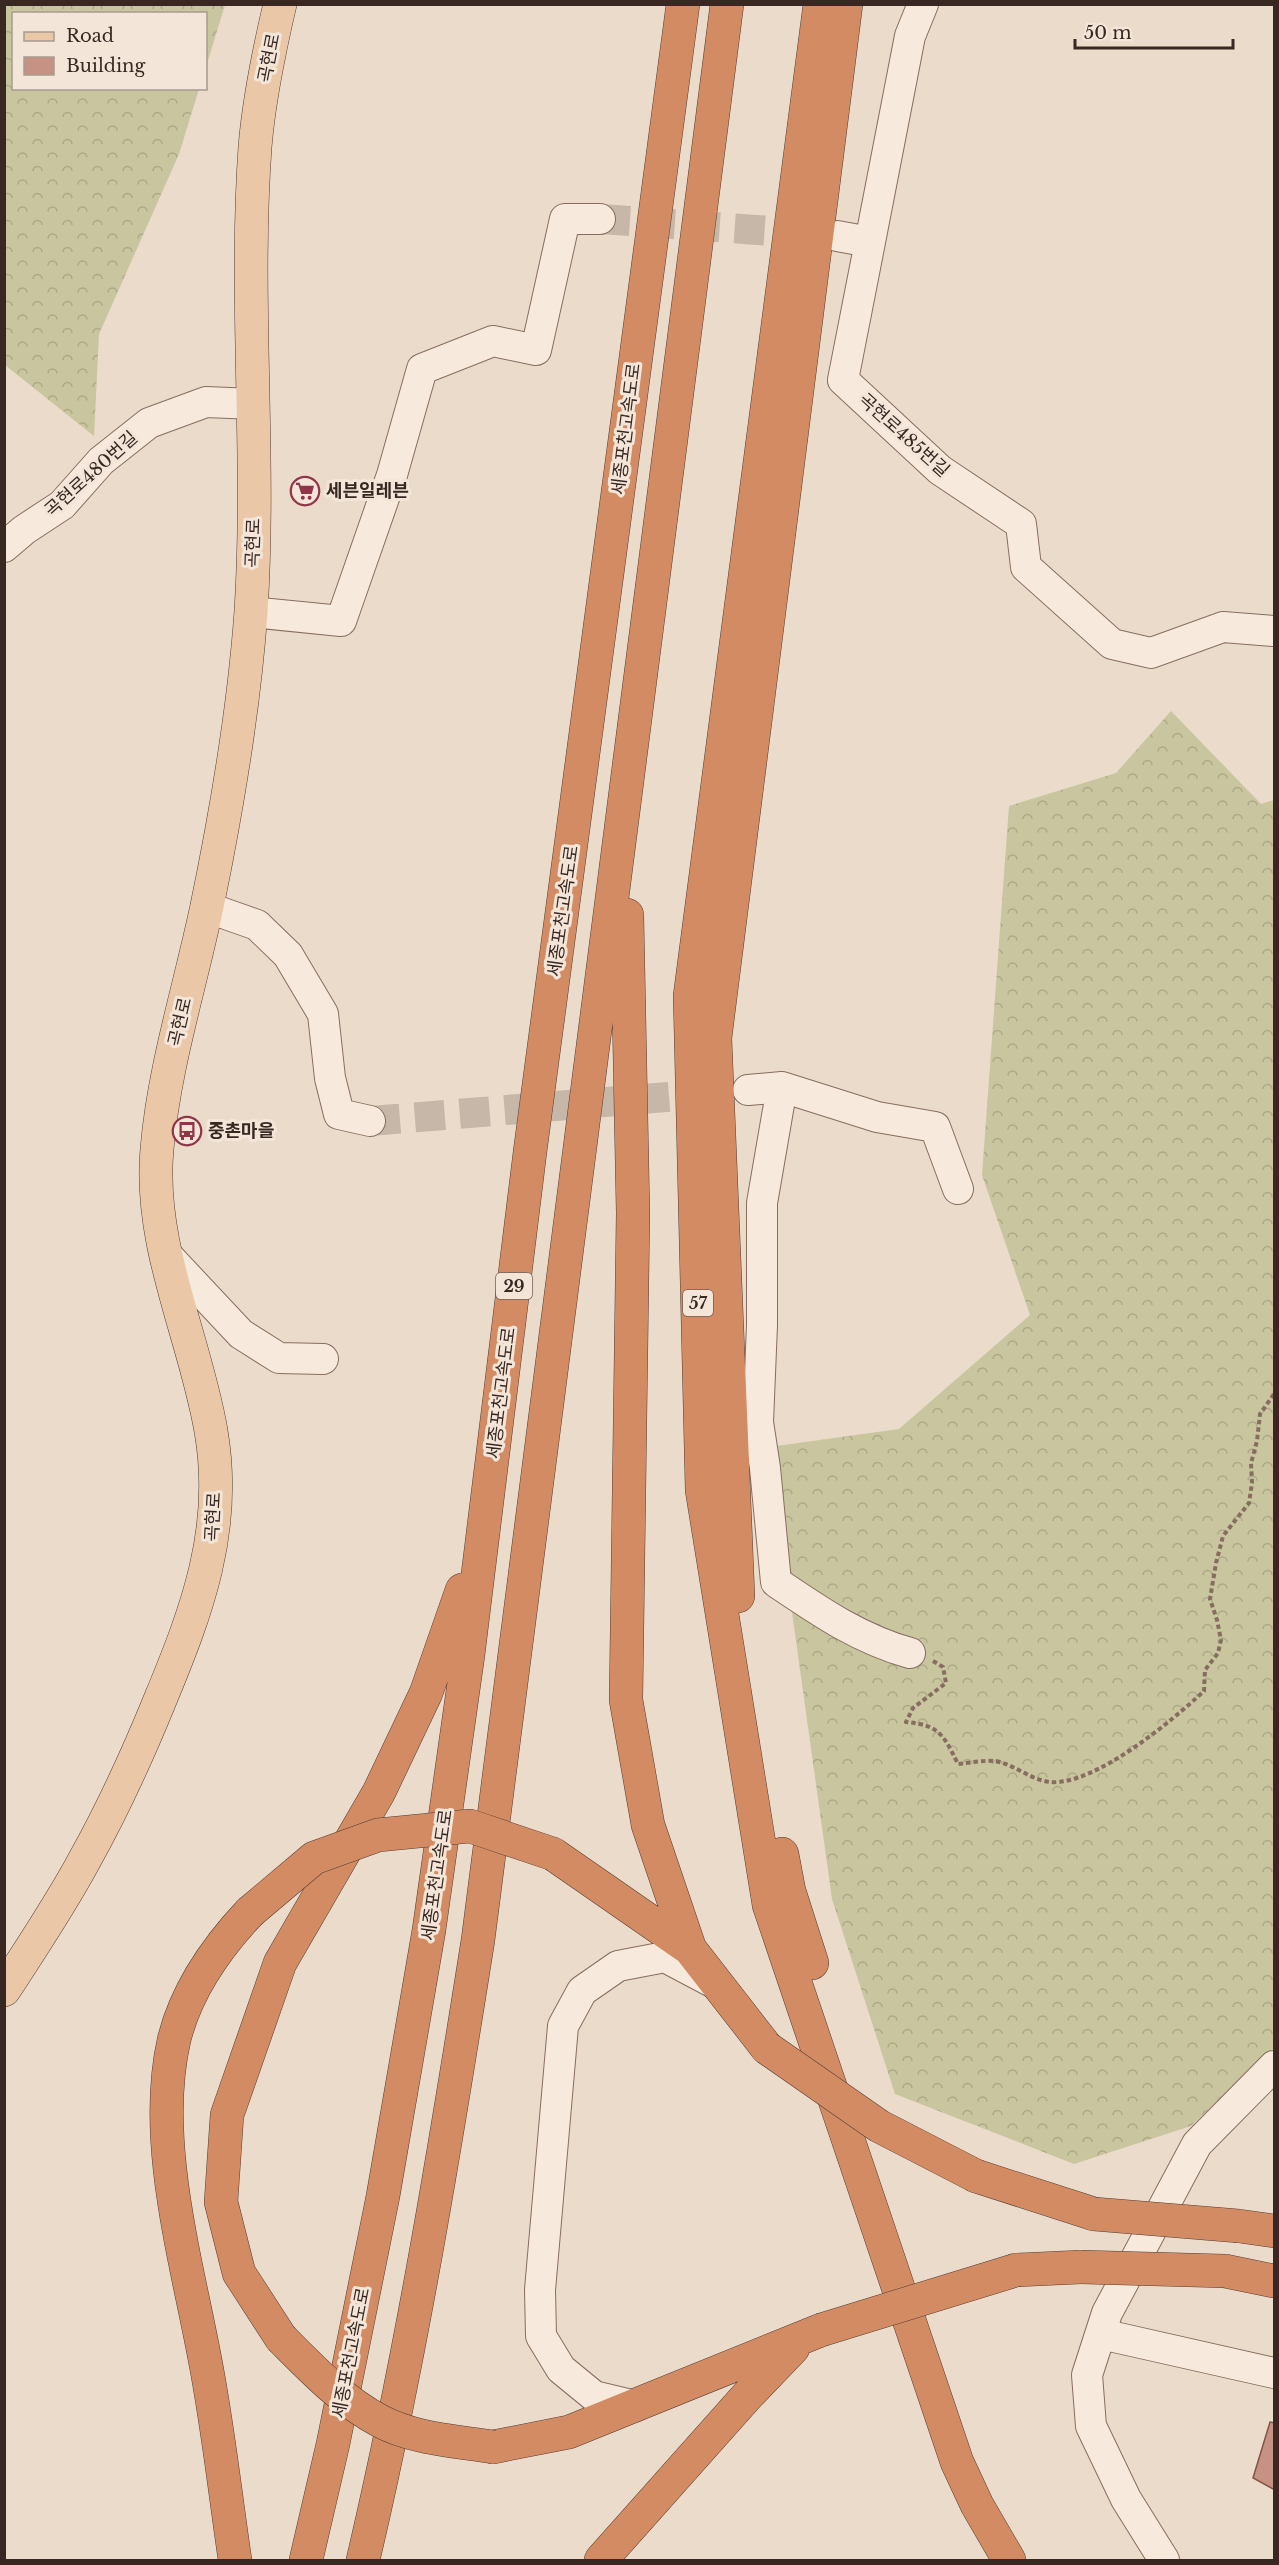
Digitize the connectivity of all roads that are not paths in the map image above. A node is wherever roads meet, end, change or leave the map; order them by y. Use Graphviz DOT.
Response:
graph roads {
  1 [pos="280,4"];
  2 [pos="682,4"];
  3 [pos="727,4"];
  4 [pos="820,4"];
  5 [pos="846,4"];
  6 [pos="923,4"];
  7 [pos="600,219"];
  8 [pos="837,236"];
  9 [pos="870,242"];
  10 [pos="254,404"];
  11 [pos="4,547"];
  12 [pos="251,612"];
  13 [pos="1275,632"];
  14 [pos="624,804"];
  15 [pos="206,907"];
  16 [pos="782,1087"];
  17 [pos="748,1090"];
  18 [pos="370,1121"];
  19 [pos="958,1189"];
  20 [pos="165,1253"];
  21 [pos="322,1359"];
  22 [pos="496,1429"];
  23 [pos="910,1653"];
  24 [pos="690,1949"];
  25 [pos="718,1985"];
  26 [pos="4,1990"];
  27 [pos="1269,2080"];
  28 [pos="1275,2232"];
  29 [pos="1275,2281"];
  30 [pos="814,2332"];
  31 [pos="1101,2334"];
  32 [pos="1275,2373"];
  33 [pos="636,2406"];
  34 [pos="235,2560"];
  35 [pos="306,2560"];
  36 [pos="363,2560"];
  37 [pos="601,2560"];
  38 [pos="1009,2560"];
  39 [pos="1030,2560"];
  40 [pos="1164,2560"];
  1 -- 10 [label="main road, 곡현로"];
  2 -- 22 [label="highway, 세종포천고속도로 / 29"];
  3 -- 14 [label="highway"];
  4 -- 38 [label="highway, 57"];
  5 -- 39 [label="highway, 57"];
  6 -- 9 [label="street"];
  7 -- 12 [label="street"];
  8 -- 9 [label="street"];
  9 -- 13 [label="street, 곡현로485번길"];
  10 -- 11 [label="street, 곡현로480번길"];
  10 -- 12 [label="main road, 곡현로"];
  12 -- 15 [label="main road, 곡현로"];
  14 -- 24 [label="highway"];
  14 -- 36 [label="highway"];
  15 -- 18 [label="street"];
  15 -- 20 [label="main road, 곡현로"];
  16 -- 17 [label="street"];
  16 -- 19 [label="street"];
  16 -- 23 [label="street"];
  20 -- 21 [label="street"];
  20 -- 26 [label="main road, 곡현로"];
  22 -- 33 [label="highway, bridge"];
  22 -- 35 [label="highway, 세종포천고속도로 / 29"];
  24 -- 25 [label="highway"];
  24 -- 34 [label="highway, bridge"];
  25 -- 28 [label="highway, bridge"];
  25 -- 33 [label="street"];
  27 -- 31 [label="street"];
  29 -- 30 [label="highway, bridge"];
  30 -- 33 [label="highway"];
  30 -- 37 [label="highway"];
  31 -- 32 [label="street"];
  31 -- 40 [label="street"];
}
